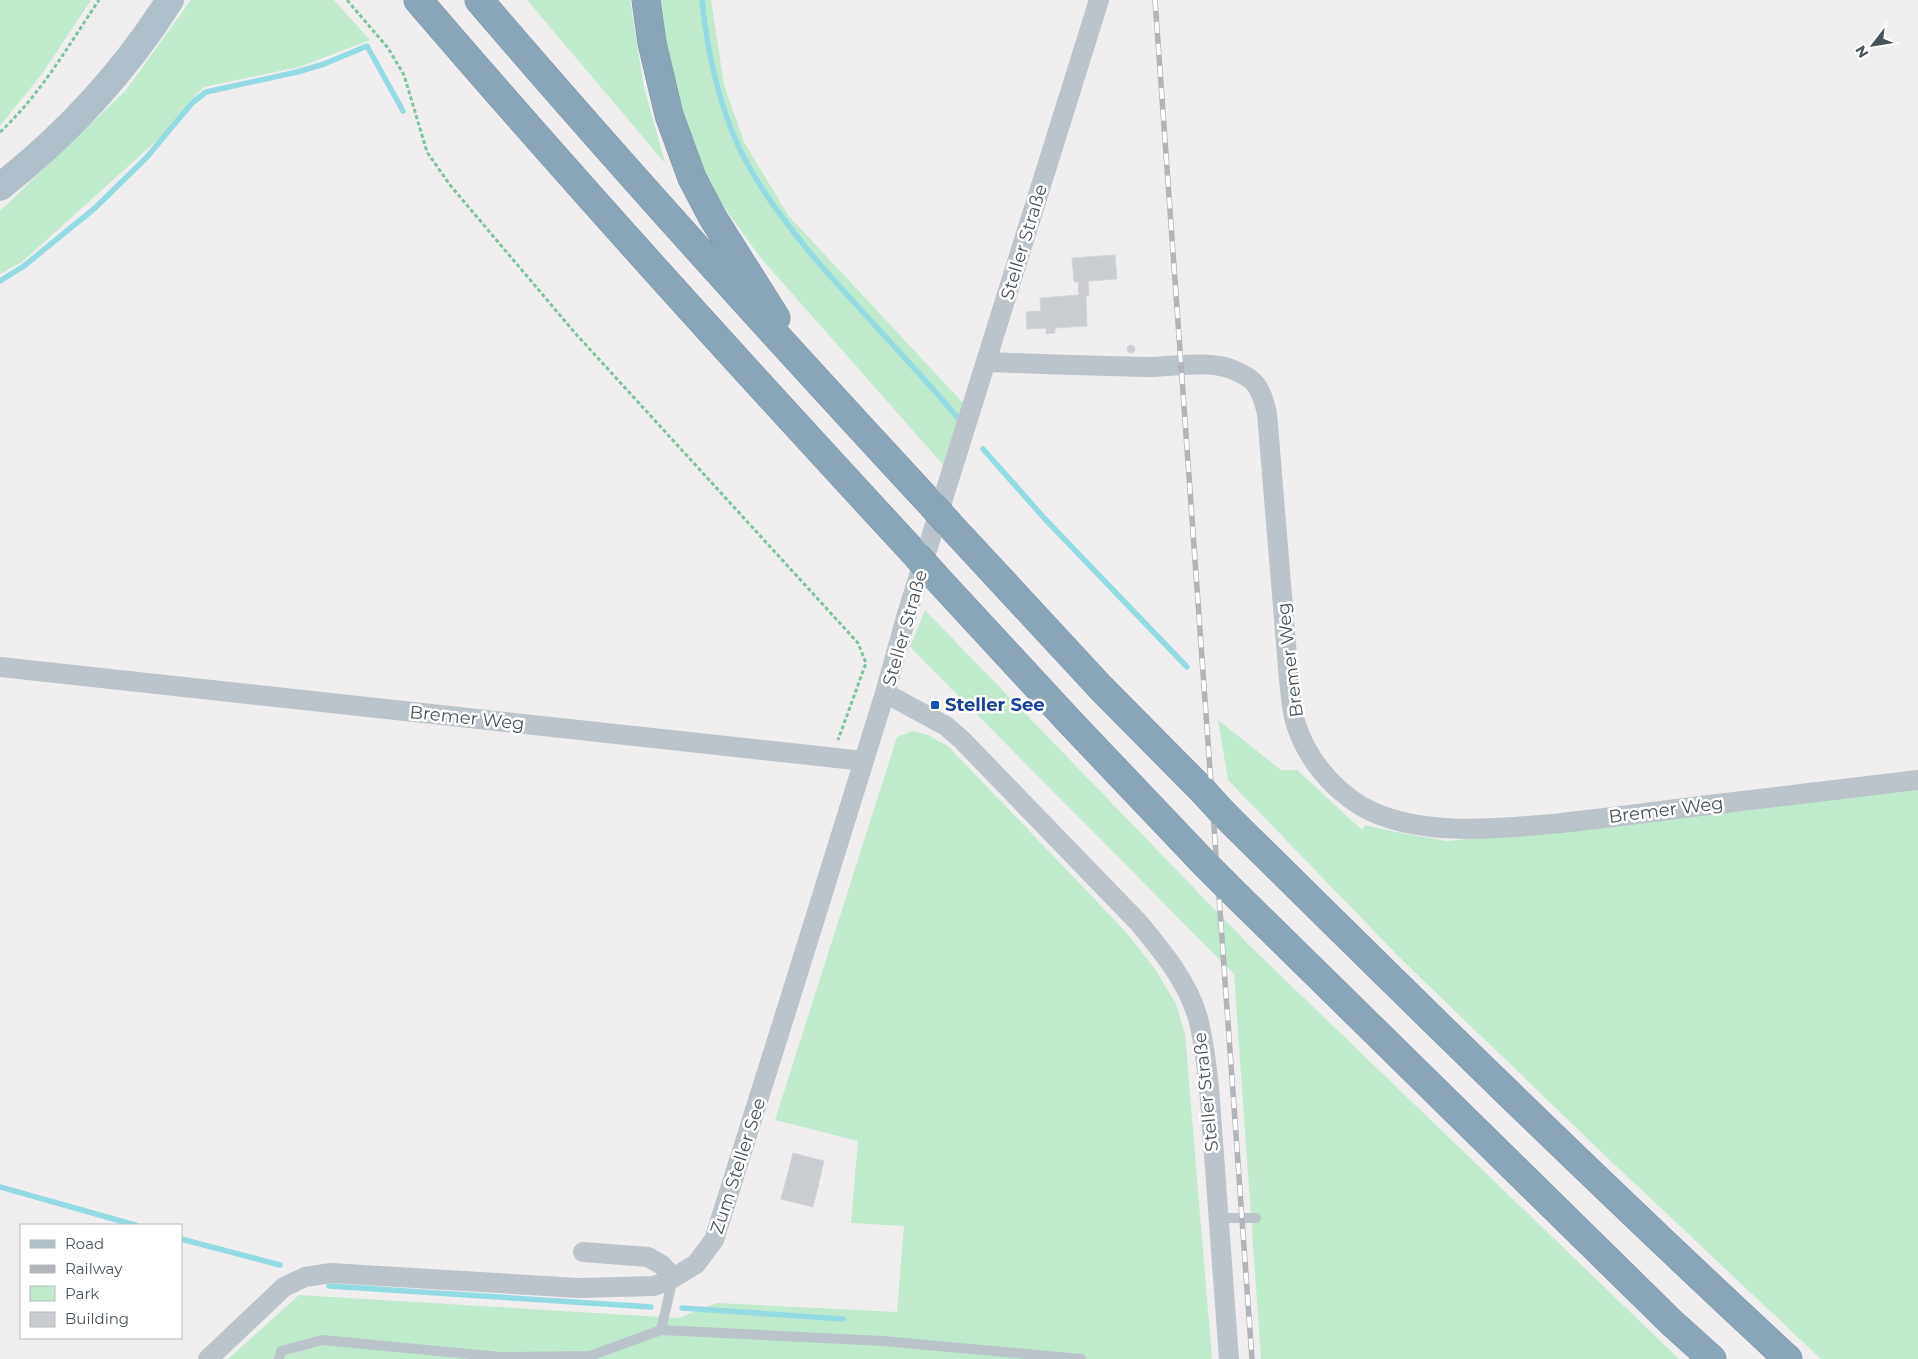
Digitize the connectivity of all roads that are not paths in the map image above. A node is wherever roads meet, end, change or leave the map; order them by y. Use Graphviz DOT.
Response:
graph roads {
  1 [pos="479,0"];
  2 [pos="646,0"];
  3 [pos="1099,0"];
  4 [pos="418,2"];
  5 [pos="168,3"];
  6 [pos="0,187"];
  7 [pos="987,362"];
  8 [pos="809,372"];
  9 [pos="0,667"];
  10 [pos="884,693"];
  11 [pos="864,761"];
  12 [pos="1918,780"];
  13 [pos="1218,1218"];
  14 [pos="1256,1218"];
  15 [pos="583,1252"];
  16 [pos="673,1278"];
  17 [pos="661,1330"];
  18 [pos="208,1359"];
  19 [pos="279,1359"];
  20 [pos="1081,1359"];
  21 [pos="1229,1359"];
  22 [pos="1712,1359"];
  23 [pos="1788,1359"];
  1 -- 8 [label="highway"];
  2 -- 8 [label="highway"];
  3 -- 7 [label="street, Steller Straße"];
  4 -- 22 [label="highway, bridge"];
  5 -- 6 [label="main road"];
  7 -- 10 [label="street, Steller Straße"];
  7 -- 12 [label="street, Bremer Weg"];
  8 -- 23 [label="highway, bridge"];
  9 -- 11 [label="street, Bremer Weg"];
  10 -- 11 [label="street"];
  10 -- 13 [label="street, Steller Straße"];
  11 -- 16 [label="street, Zum Steller See"];
  13 -- 14 [label="lane"];
  13 -- 21 [label="street, Steller Straße"];
  15 -- 16 [label="street"];
  16 -- 17 [label="lane"];
  16 -- 18 [label="street, Zum Steller See"];
  17 -- 19 [label="lane"];
  17 -- 20 [label="lane"];
}
